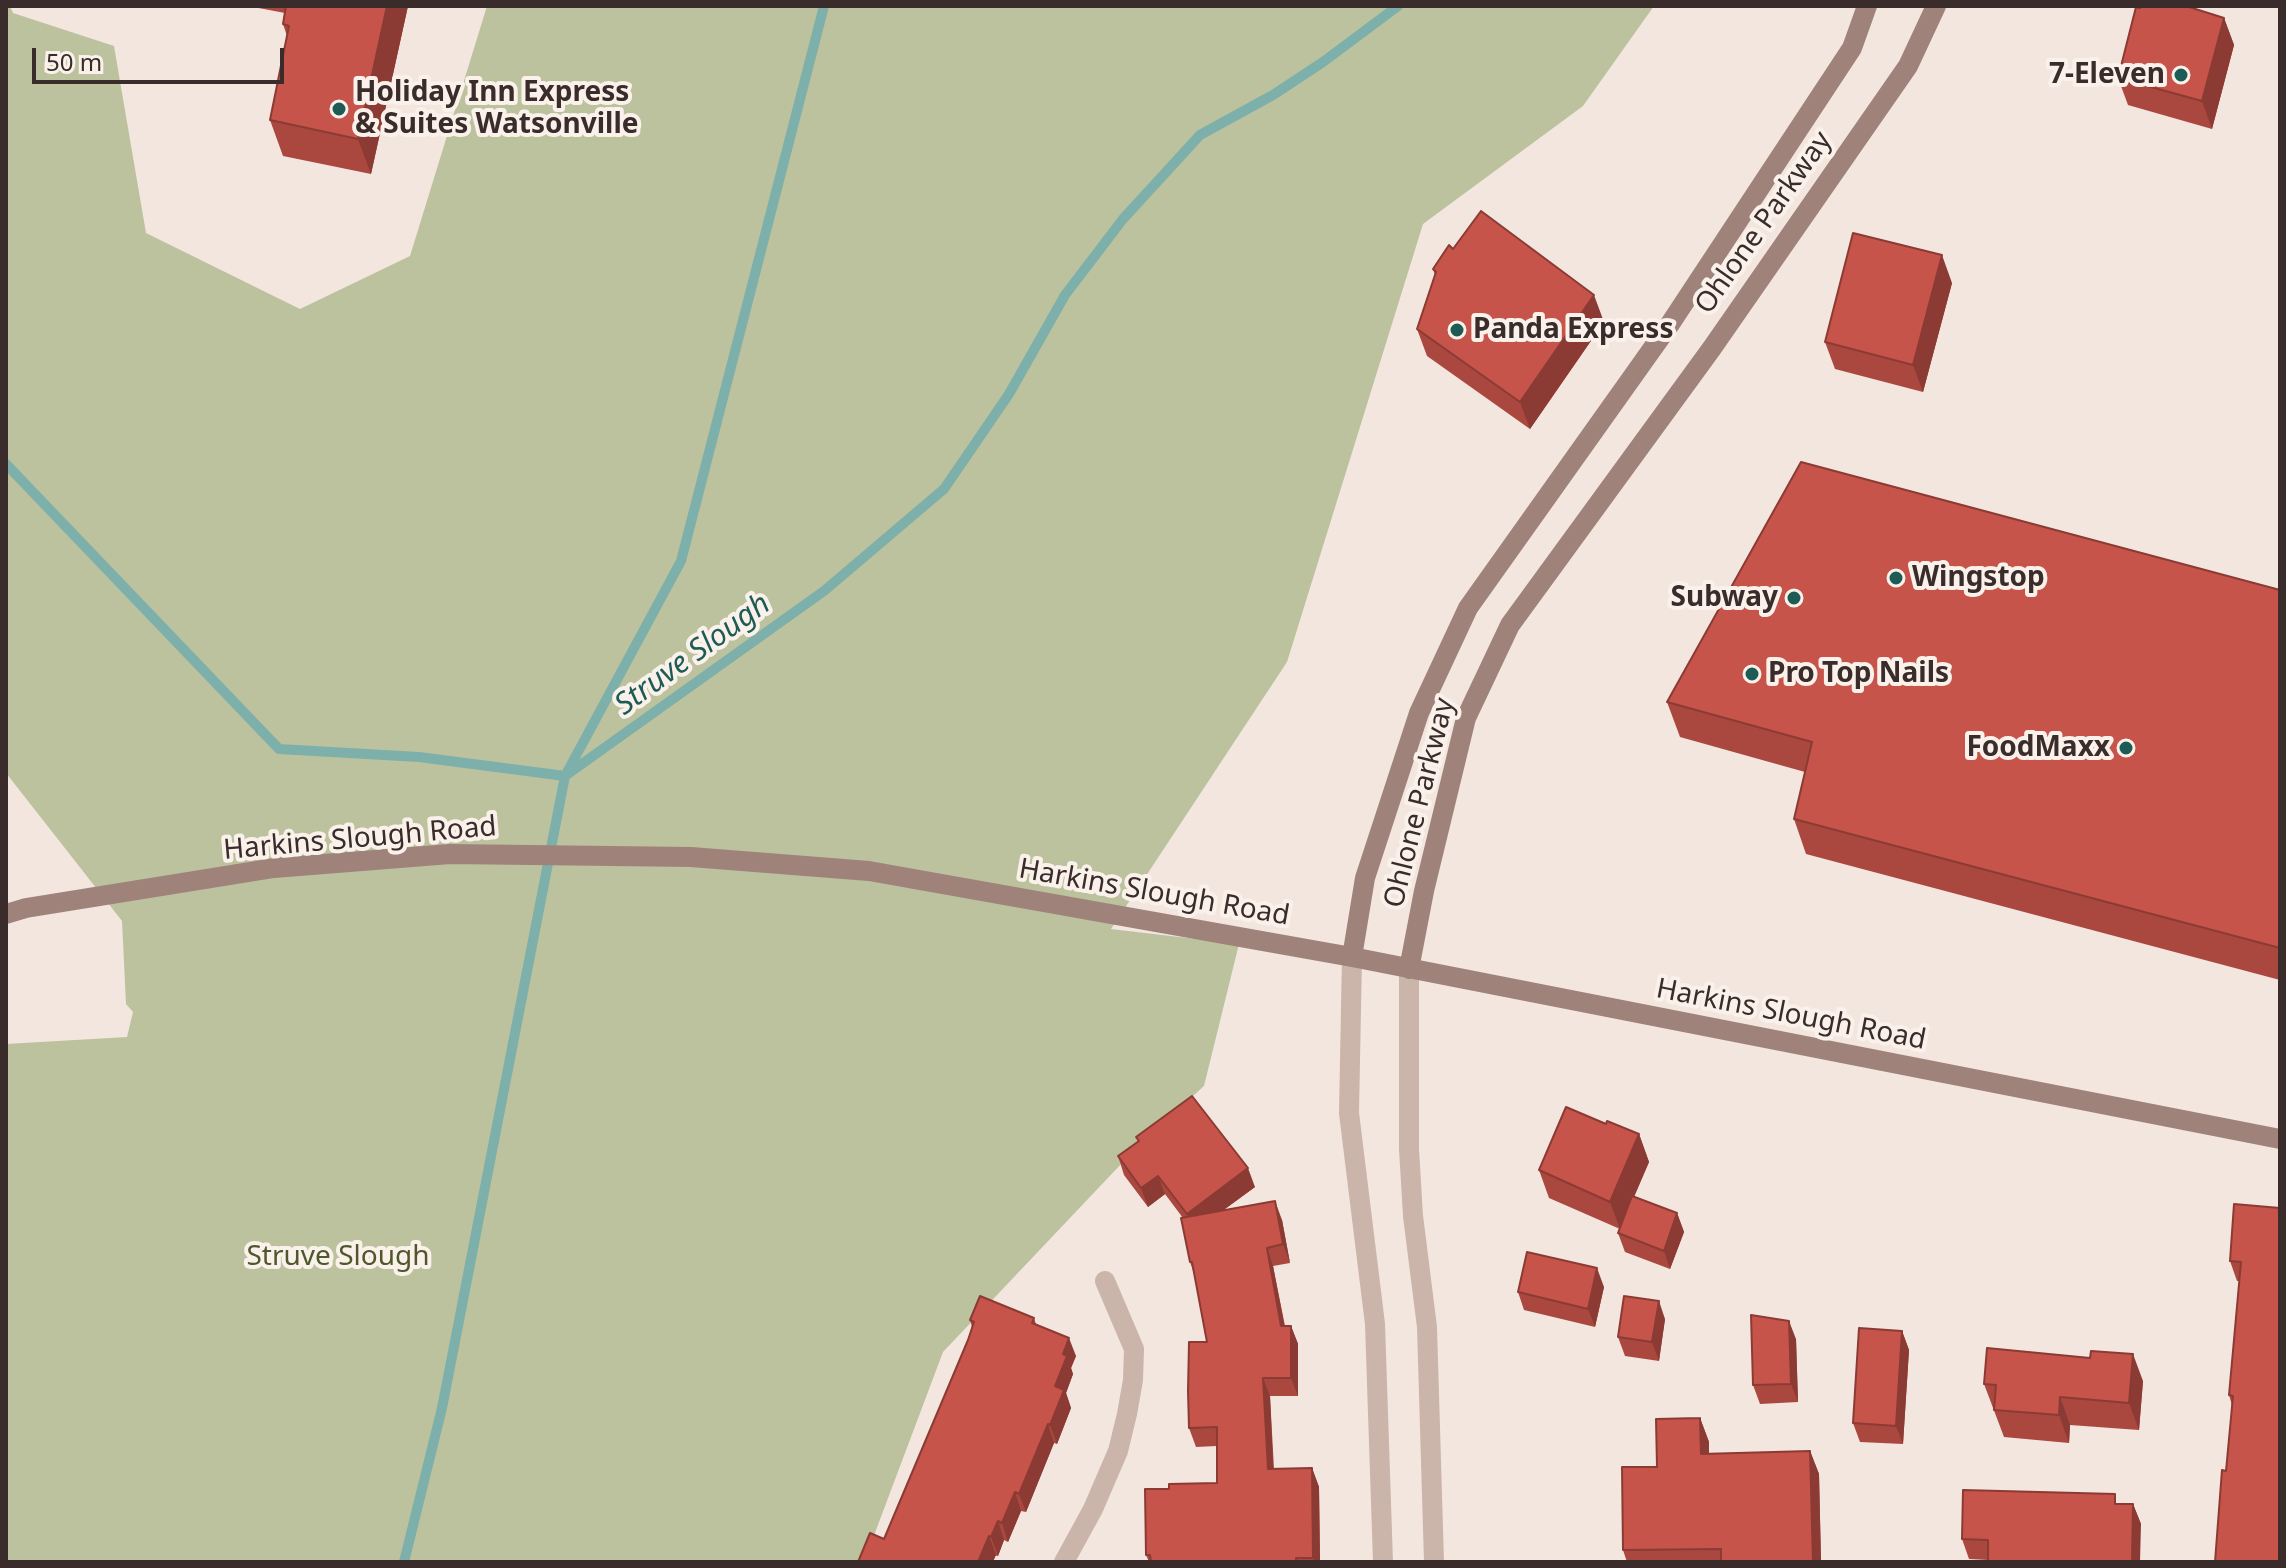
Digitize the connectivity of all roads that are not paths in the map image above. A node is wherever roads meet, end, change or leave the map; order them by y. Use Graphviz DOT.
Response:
graph roads {
  1 [pos="1867,6"];
  2 [pos="1936,6"];
  3 [pos="16,911"];
  4 [pos="1352,957"];
  5 [pos="1409,969"];
  6 [pos="2280,1139"];
  7 [pos="1105,1281"];
  8 [pos="1064,1562"];
  9 [pos="1383,1562"];
  10 [pos="1434,1562"];
  1 -- 4 [label="main road, Ohlone Parkway"];
  2 -- 5 [label="main road, Ohlone Parkway"];
  3 -- 4 [label="main road, Harkins Slough Road"];
  4 -- 5 [label="main road, Harkins Slough Road"];
  4 -- 9 [label="street, Ohlone Parkway"];
  5 -- 6 [label="main road, Harkins Slough Road"];
  5 -- 10 [label="street, Ohlone Parkway"];
  7 -- 8 [label="street"];
}
